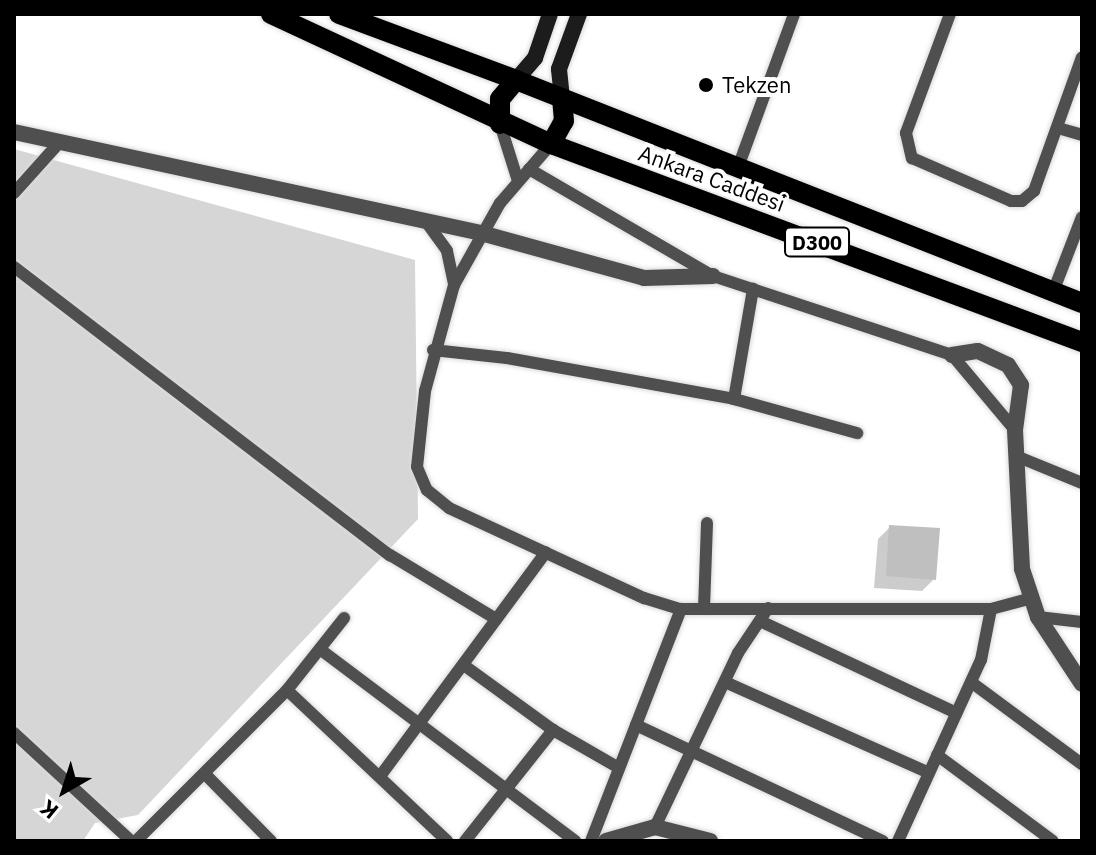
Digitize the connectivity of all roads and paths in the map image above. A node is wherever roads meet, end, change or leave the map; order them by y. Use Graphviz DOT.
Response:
graph roads {
  1 [pos="271,14"];
  2 [pos="339,14"];
  3 [pos="550,14"];
  4 [pos="579,14"];
  5 [pos="794,14"];
  6 [pos="950,14"];
  7 [pos="1082,57"];
  8 [pos="516,80"];
  9 [pos="562,98"];
  10 [pos="500,124"];
  11 [pos="1058,128"];
  12 [pos="14,132"];
  13 [pos="1082,135"];
  14 [pos="58,144"];
  15 [pos="551,144"];
  16 [pos="529,169"];
  17 [pos="737,170"];
  18 [pos="518,181"];
  19 [pos="14,193"];
  20 [pos="1082,217"];
  21 [pos="427,223"];
  22 [pos="481,233"];
  23 [pos="14,267"];
  24 [pos="713,276"];
  25 [pos="454,285"];
  26 [pos="753,289"];
  27 [pos="1053,292"];
  28 [pos="1082,303"];
  29 [pos="1082,342"];
  30 [pos="433,350"];
  31 [pos="952,355"];
  32 [pos="734,399"];
  33 [pos="1015,430"];
  34 [pos="857,433"];
  35 [pos="1016,456"];
  36 [pos="1082,483"];
  37 [pos="707,523"];
  38 [pos="546,552"];
  39 [pos="1032,598"];
  40 [pos="768,608"];
  41 [pos="681,609"];
  42 [pos="704,609"];
  43 [pos="991,609"];
  44 [pos="1038,617"];
  45 [pos="344,618"];
  46 [pos="496,619"];
  47 [pos="760,621"];
  48 [pos="1082,622"];
  49 [pos="321,650"];
  50 [pos="465,666"];
  51 [pos="725,682"];
  52 [pos="971,682"];
  53 [pos="1082,684"];
  54 [pos="287,690"];
  55 [pos="956,713"];
  56 [pos="422,723"];
  57 [pos="636,725"];
  58 [pos="553,730"];
  59 [pos="14,733"];
  60 [pos="693,751"];
  61 [pos="937,755"];
  62 [pos="1082,764"];
  63 [pos="619,768"];
  64 [pos="929,773"];
  65 [pos="205,774"];
  66 [pos="381,775"];
  67 [pos="509,789"];
  68 [pos="655,827"];
  69 [pos="133,841"];
  70 [pos="271,841"];
  71 [pos="447,841"];
  72 [pos="465,841"];
  73 [pos="575,841"];
  74 [pos="591,841"];
  75 [pos="606,841"];
  76 [pos="710,841"];
  77 [pos="883,841"];
  78 [pos="898,841"];
  79 [pos="1053,841"];
  1 -- 10 [label="highway, Ankara Caddesi / D300"];
  2 -- 8 [label="highway, Ankara Caddesi / D300"];
  3 -- 8 [label="main road"];
  4 -- 9 [label="main road"];
  5 -- 17 [label="street"];
  6 -- 11 [label="street"];
  7 -- 11 [label="street"];
  8 -- 9 [label="highway, Ankara Caddesi / D300"];
  8 -- 10 [label="highway"];
  9 -- 15 [label="highway"];
  9 -- 17 [label="highway, Ankara Caddesi / D300"];
  10 -- 15 [label="highway, Ankara Caddesi / D300"];
  10 -- 18 [label="street"];
  11 -- 13 [label="street"];
  12 -- 14 [label="street"];
  14 -- 19 [label="street"];
  14 -- 21 [label="street"];
  15 -- 16 [label="street"];
  15 -- 29 [label="highway, Ankara Caddesi / D300"];
  16 -- 18 [label="street"];
  16 -- 24 [label="street"];
  17 -- 27 [label="highway, Ankara Caddesi / D300"];
  18 -- 22 [label="street"];
  20 -- 27 [label="street"];
  21 -- 22 [label="street"];
  21 -- 25 [label="street"];
  22 -- 24 [label="street"];
  22 -- 25 [label="street"];
  23 -- 46 [label="street"];
  24 -- 26 [label="street"];
  25 -- 30 [label="street"];
  26 -- 31 [label="street"];
  26 -- 32 [label="street"];
  27 -- 28 [label="highway, Ankara Caddesi / D300"];
  30 -- 32 [label="street"];
  30 -- 38 [label="street"];
  31 -- 33 [label="street"];
  31 -- 33 [label="street"];
  32 -- 34 [label="street"];
  33 -- 35 [label="street"];
  35 -- 36 [label="street"];
  35 -- 39 [label="street"];
  37 -- 42 [label="street"];
  38 -- 41 [label="street"];
  38 -- 46 [label="street"];
  39 -- 43 [label="street"];
  39 -- 44 [label="street"];
  40 -- 42 [label="street"];
  40 -- 43 [label="street"];
  40 -- 47 [label="street"];
  41 -- 42 [label="street"];
  41 -- 57 [label="street"];
  43 -- 52 [label="street"];
  44 -- 48 [label="street"];
  44 -- 53 [label="street"];
  45 -- 49 [label="street"];
  46 -- 50 [label="street"];
  47 -- 51 [label="street"];
  47 -- 55 [label="street"];
  49 -- 54 [label="street"];
  49 -- 56 [label="street"];
  50 -- 56 [label="street"];
  50 -- 58 [label="street"];
  51 -- 60 [label="street"];
  51 -- 64 [label="street"];
  52 -- 55 [label="street"];
  52 -- 62 [label="street"];
  54 -- 65 [label="street"];
  54 -- 66 [label="street"];
  55 -- 61 [label="street"];
  56 -- 66 [label="street"];
  56 -- 67 [label="street"];
  57 -- 60 [label="street"];
  57 -- 63 [label="street"];
  58 -- 63 [label="street"];
  58 -- 67 [label="street"];
  59 -- 69 [label="street"];
  60 -- 68 [label="street"];
  60 -- 77 [label="street"];
  61 -- 64 [label="street"];
  61 -- 79 [label="street"];
  63 -- 74 [label="street"];
  64 -- 78 [label="street"];
  65 -- 69 [label="street"];
  65 -- 70 [label="street"];
  66 -- 71 [label="street"];
  67 -- 72 [label="street"];
  67 -- 73 [label="street"];
  68 -- 75 [label="street"];
  68 -- 76 [label="street"];
}
